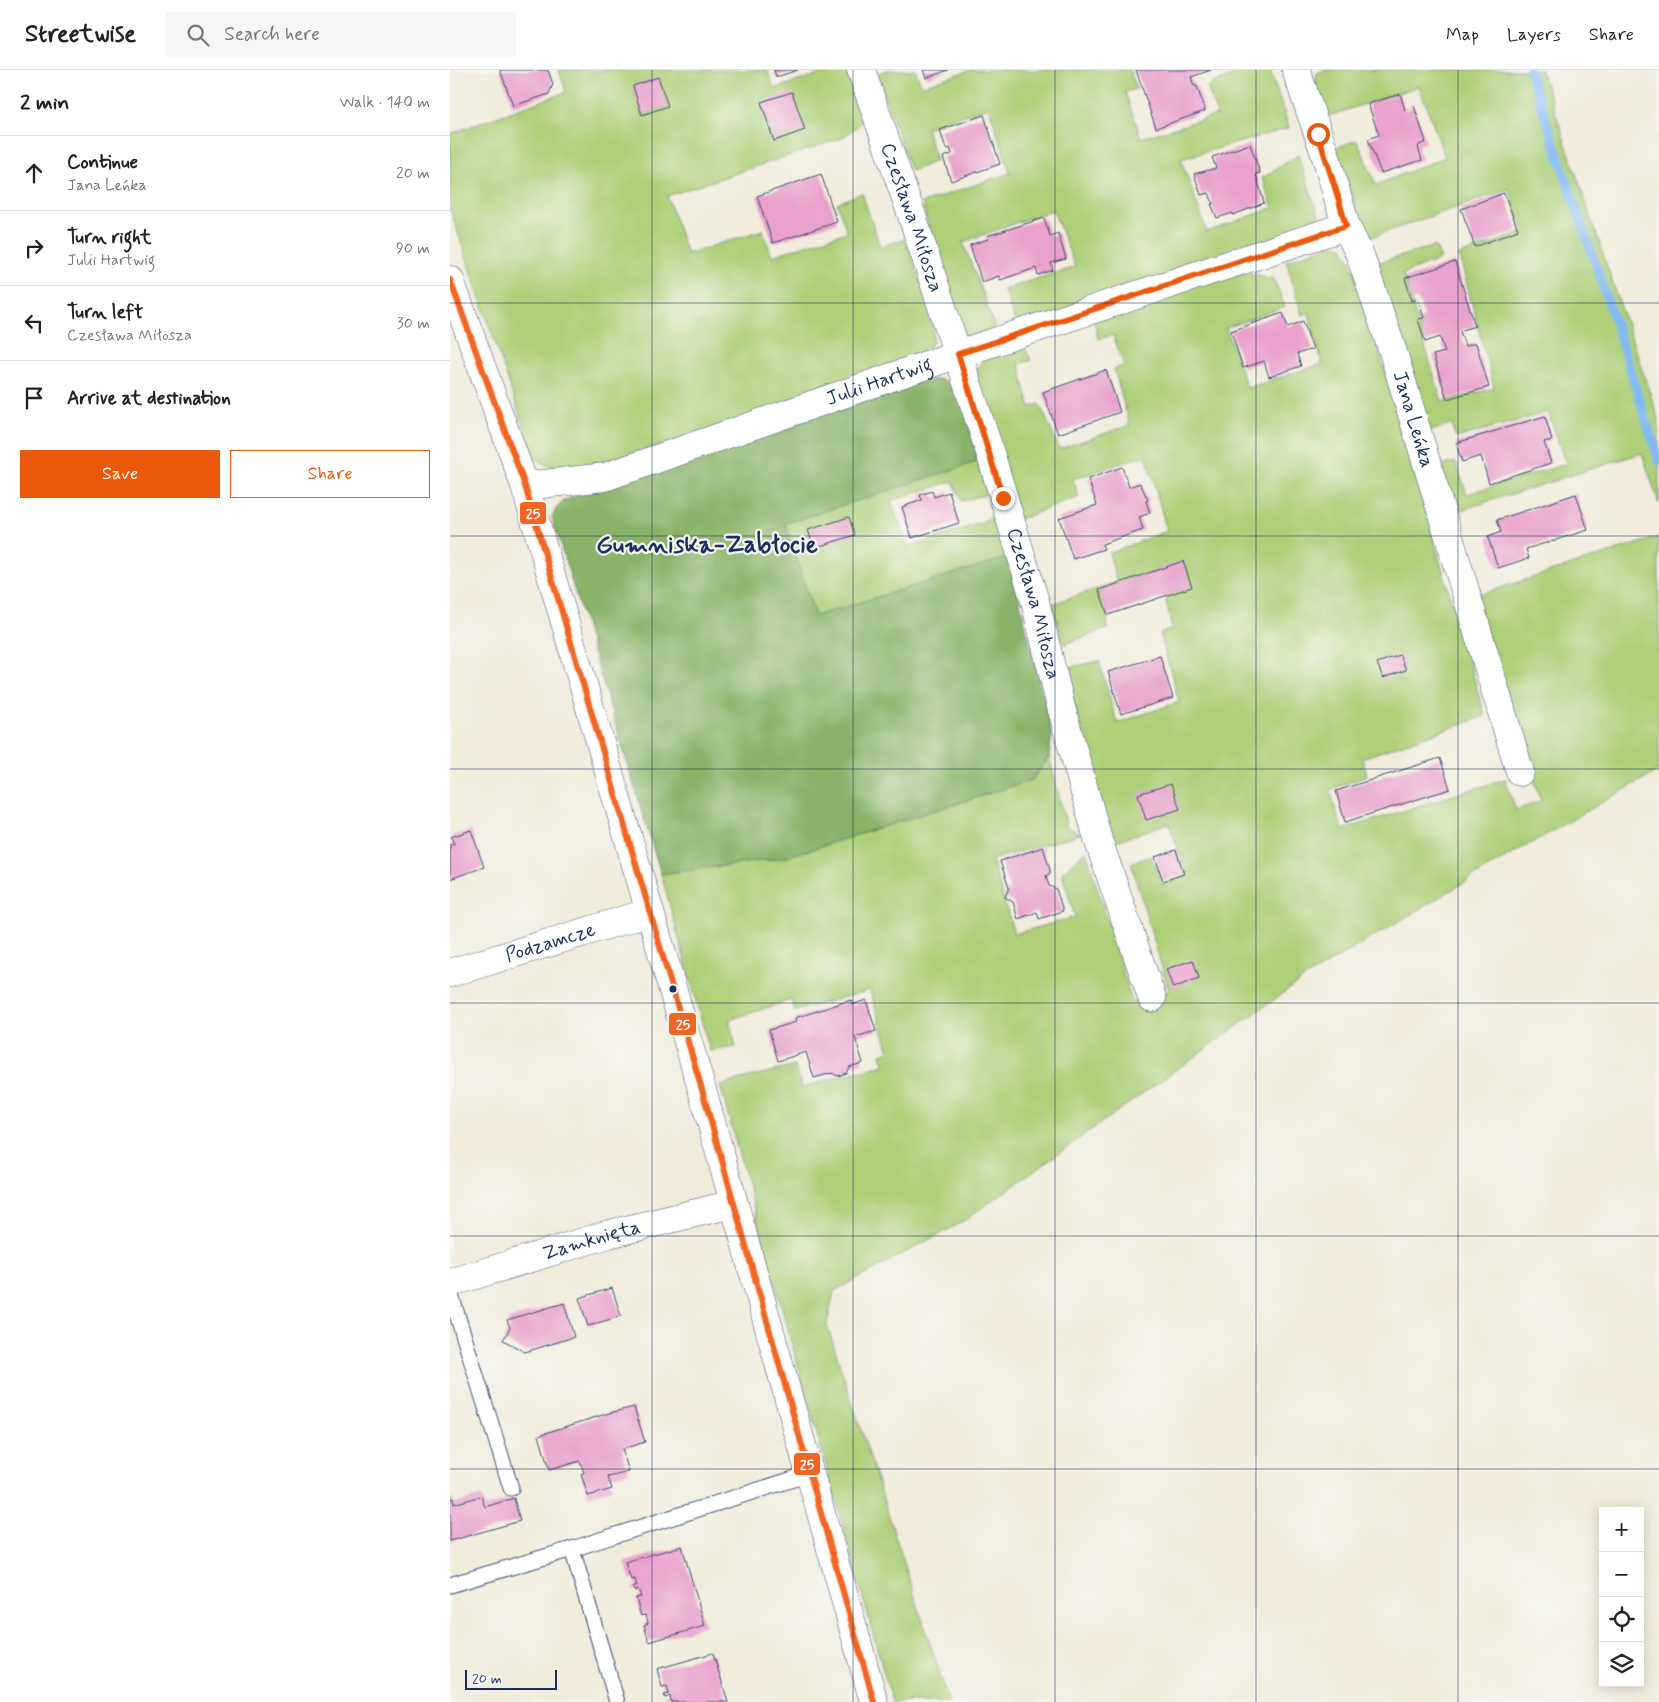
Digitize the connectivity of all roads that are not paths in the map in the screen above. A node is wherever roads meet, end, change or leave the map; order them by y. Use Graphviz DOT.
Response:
graph roads {
  1 [pos="861,70"];
  2 [pos="1296,70"];
  3 [pos="1346,226"];
  4 [pos="450,280"];
  5 [pos="958,354"];
  6 [pos="524,486"];
  7 [pos="1520,772"];
  8 [pos="650,912"];
  9 [pos="450,973"];
  10 [pos="1152,998"];
  11 [pos="733,1204"];
  12 [pos="450,1283"];
  13 [pos="450,1292"];
  14 [pos="810,1474"];
  15 [pos="511,1488"];
  16 [pos="572,1549"];
  17 [pos="450,1585"];
  18 [pos="617,1702"];
  19 [pos="874,1702"];
  1 -- 5 [label="street, Czesława Miłosza"];
  2 -- 3 [label="street, Jana Leńka"];
  3 -- 5 [label="street, Julii Hartwig"];
  3 -- 7 [label="street, Jana Leńka"];
  4 -- 6 [label="street"];
  5 -- 6 [label="street, Julii Hartwig"];
  5 -- 10 [label="street, Czesława Miłosza"];
  6 -- 8 [label="street"];
  8 -- 9 [label="street, Podzamcze"];
  8 -- 11 [label="street"];
  11 -- 12 [label="street, Zamknięta"];
  11 -- 14 [label="street"];
  13 -- 15 [label="lane"];
  14 -- 16 [label="lane"];
  14 -- 19 [label="street"];
  16 -- 17 [label="lane"];
  16 -- 18 [label="lane"];
}
